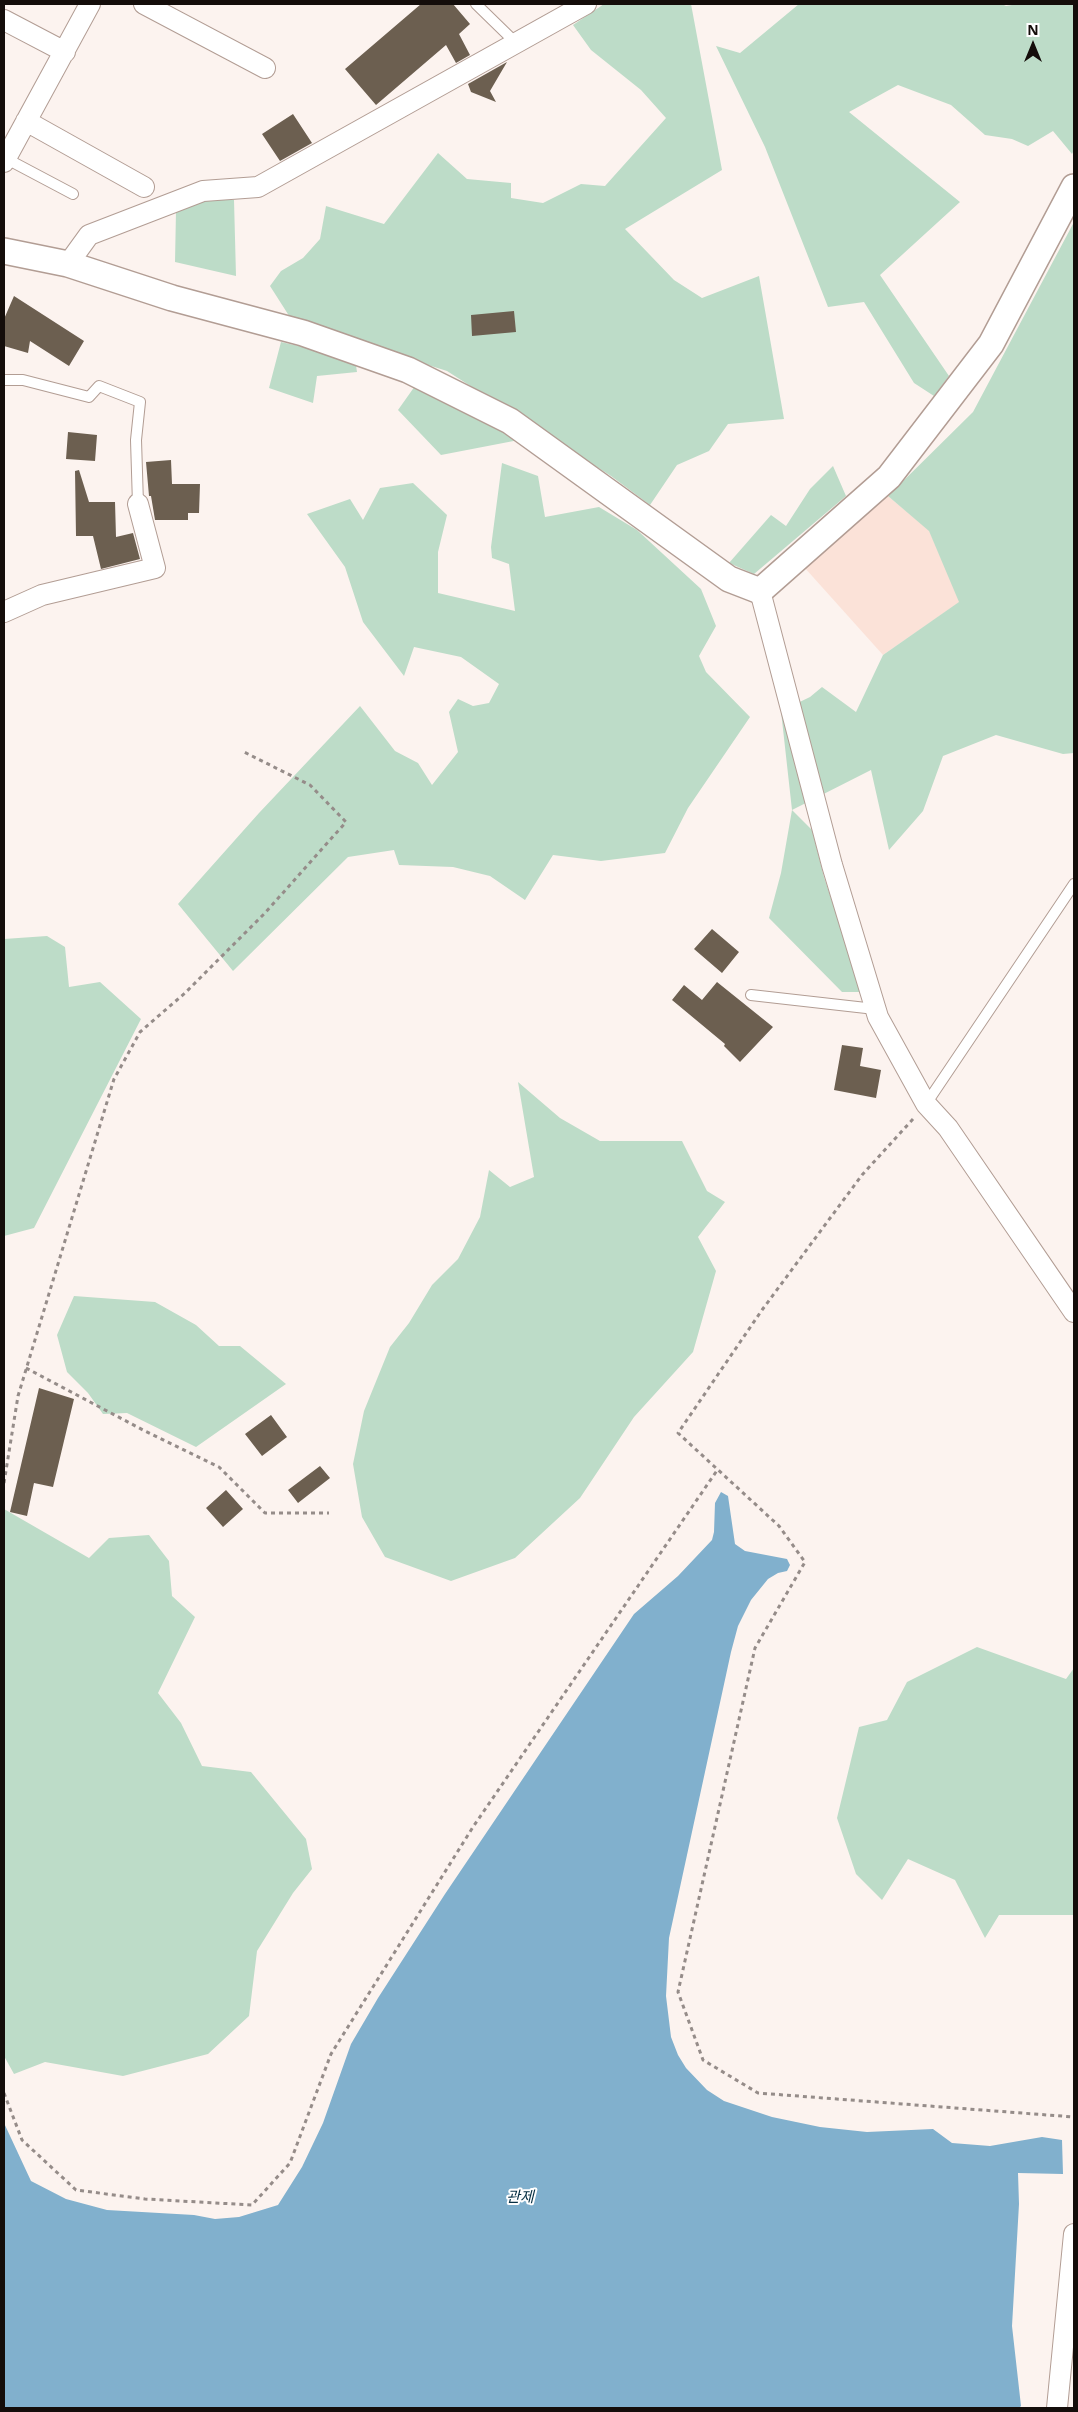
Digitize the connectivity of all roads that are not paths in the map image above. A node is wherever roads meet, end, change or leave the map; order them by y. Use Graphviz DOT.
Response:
graph roads {
  1 [pos="90,4"];
  2 [pos="144,4"];
  3 [pos="476,4"];
  4 [pos="586,4"];
  5 [pos="4,20"];
  6 [pos="516,42"];
  7 [pos="65,52"];
  8 [pos="265,68"];
  9 [pos="26,121"];
  10 [pos="5,160"];
  11 [pos="144,187"];
  12 [pos="1074,187"];
  13 [pos="73,194"];
  14 [pos="4,251"];
  15 [pos="68,264"];
  16 [pos="4,380"];
  17 [pos="138,504"];
  18 [pos="760,591"];
  19 [pos="4,612"];
  20 [pos="1074,884"];
  21 [pos="751,995"];
  22 [pos="875,1009"];
  23 [pos="926,1104"];
  24 [pos="1073,1306"];
  25 [pos="1074,2234"];
  26 [pos="1057,2408"];
  1 -- 7 [label="street"];
  2 -- 8 [label="street"];
  3 -- 6 [label="lane"];
  4 -- 6 [label="street"];
  5 -- 7 [label="street"];
  6 -- 15 [label="street"];
  7 -- 9 [label="street"];
  9 -- 10 [label="street"];
  9 -- 11 [label="street"];
  10 -- 13 [label="lane"];
  12 -- 18 [label="street"];
  14 -- 15 [label="street"];
  15 -- 18 [label="street"];
  16 -- 17 [label="lane"];
  17 -- 19 [label="street"];
  18 -- 22 [label="street"];
  20 -- 23 [label="lane"];
  21 -- 22 [label="lane"];
  22 -- 23 [label="street"];
  23 -- 24 [label="street"];
  25 -- 26 [label="street"];
}
